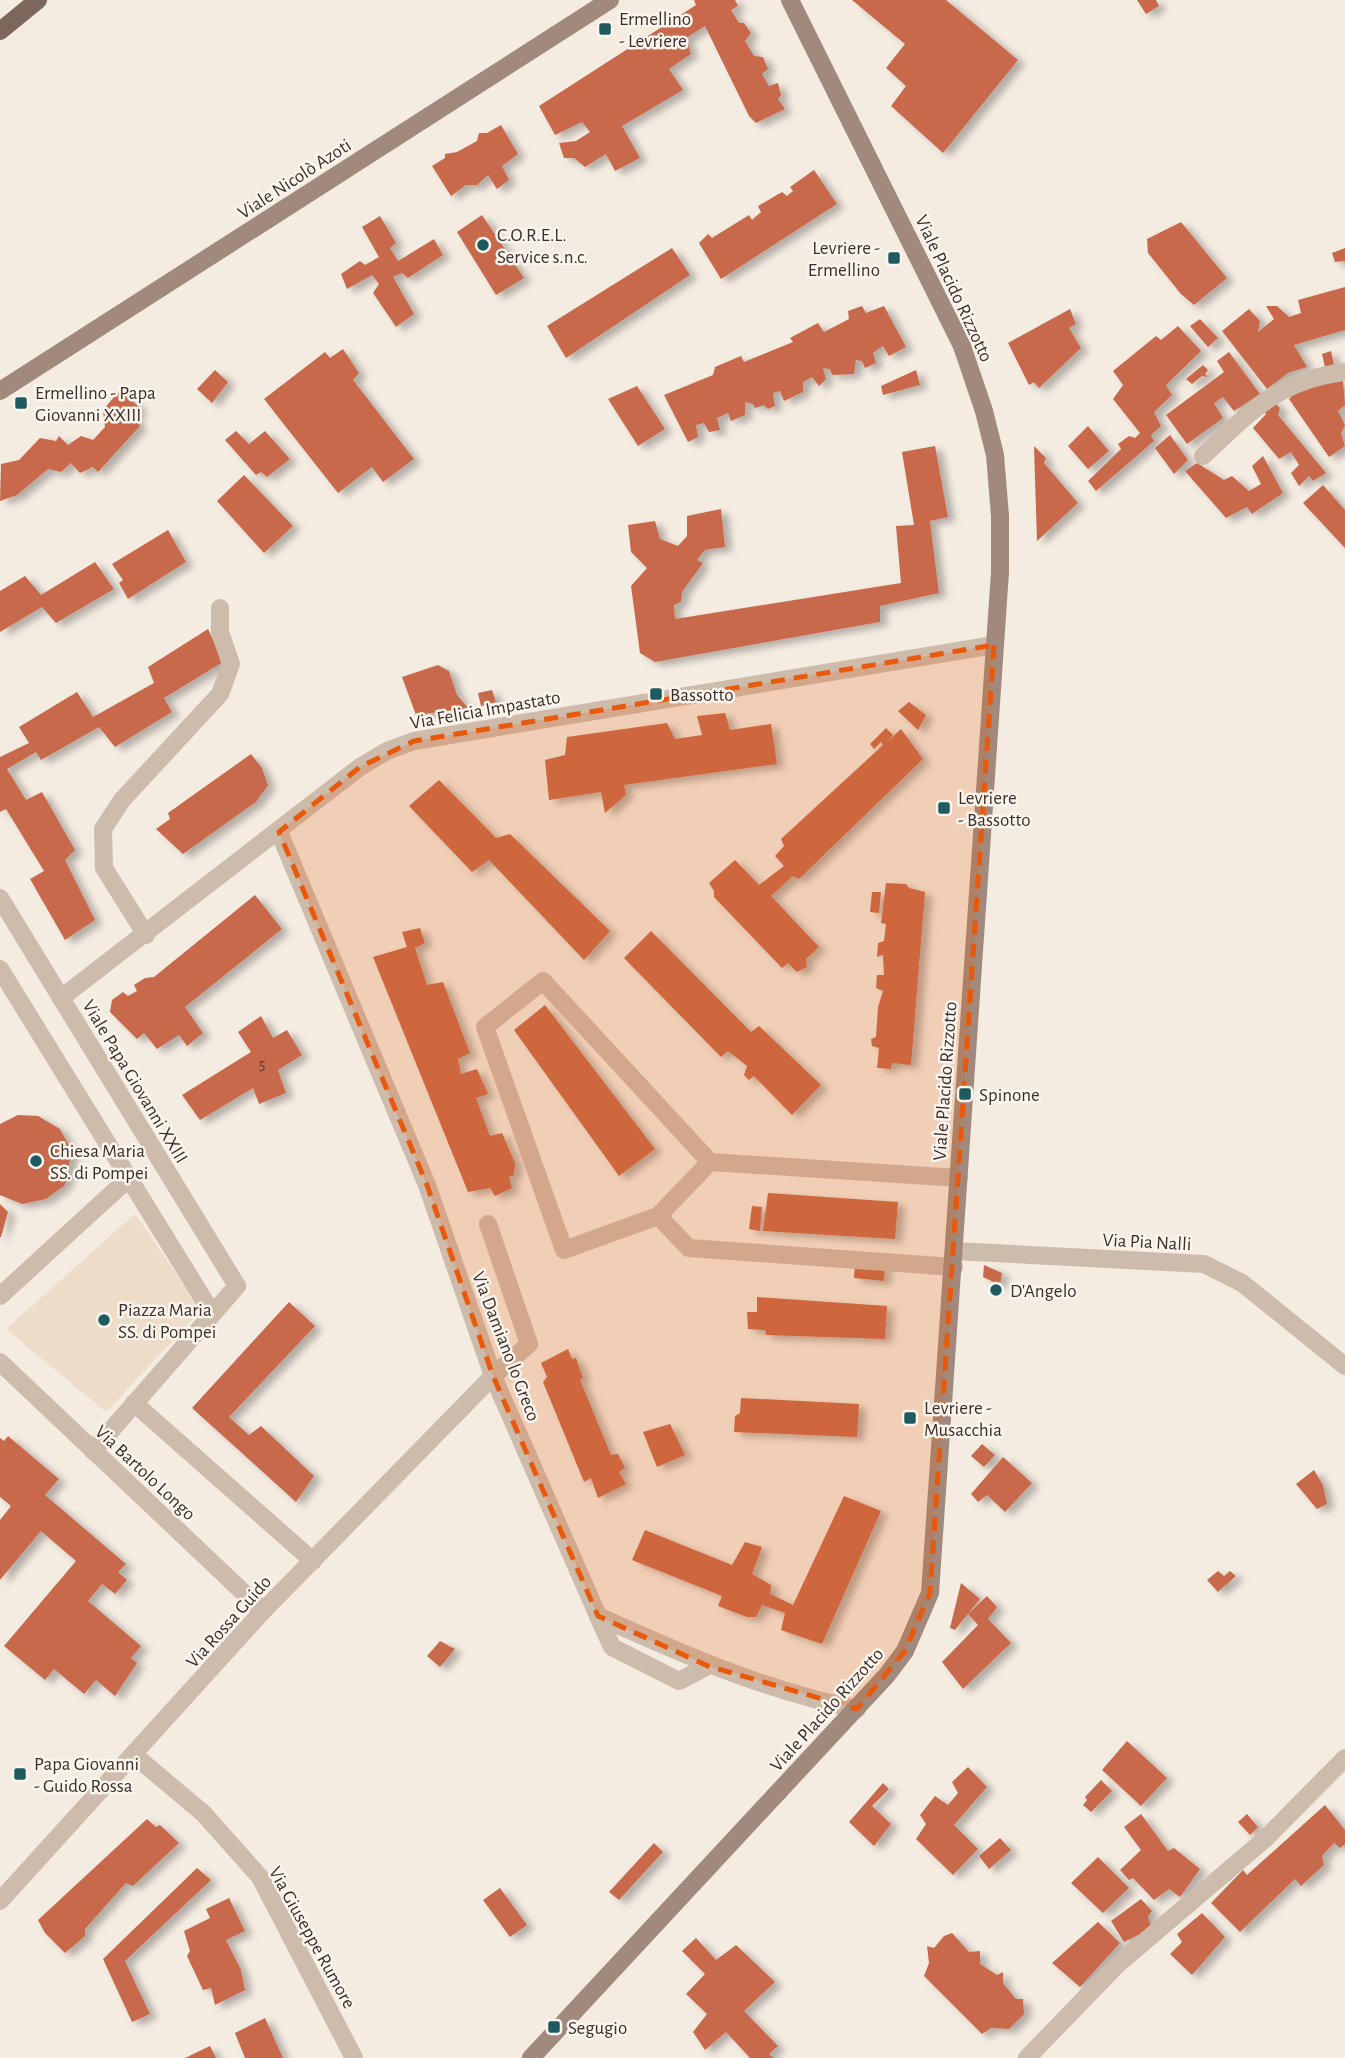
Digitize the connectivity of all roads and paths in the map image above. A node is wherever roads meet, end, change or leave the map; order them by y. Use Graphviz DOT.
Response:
graph roads {
  1 [pos="38,0"];
  2 [pos="610,0"];
  3 [pos="790,0"];
  4 [pos="0,31"];
  5 [pos="1345,372"];
  6 [pos="0,391"];
  7 [pos="1203,456"];
  8 [pos="219,608"];
  9 [pos="994,645"];
  10 [pos="279,832"];
  11 [pos="0,898"];
  12 [pos="146,935"];
  13 [pos="0,969"];
  14 [pos="61,998"];
  15 [pos="710,1162"];
  16 [pos="128,1178"];
  17 [pos="959,1178"];
  18 [pos="658,1216"];
  19 [pos="488,1224"];
  20 [pos="955,1259"];
  21 [pos="0,1296"];
  22 [pos="212,1313"];
  23 [pos="0,1362"];
  24 [pos="1345,1366"];
  25 [pos="493,1376"];
  26 [pos="134,1403"];
  27 [pos="93,1451"];
  28 [pos="313,1561"];
  29 [pos="263,1611"];
  30 [pos="598,1616"];
  31 [pos="708,1666"];
  32 [pos="857,1709"];
  33 [pos="135,1756"];
  34 [pos="1345,1758"];
  35 [pos="0,1901"];
  36 [pos="354,2058"];
  37 [pos="531,2058"];
  38 [pos="1027,2058"];
  1 -- 4 [label="main road"];
  2 -- 6 [label="street, Viale Nicolò Azoti"];
  3 -- 9 [label="street, Viale Placido Rizzotto"];
  5 -- 7 [label="street"];
  8 -- 12 [label="street"];
  9 -- 10 [label="street, Via Felicia Impastato"];
  9 -- 17 [label="street, Viale Placido Rizzotto"];
  10 -- 12 [label="street, Via Felicia Impastato"];
  10 -- 25 [label="street, Via Damiano lo Greco"];
  11 -- 14 [label="street, Viale Papa Giovanni XXIII"];
  12 -- 14 [label="street, Via Felicia Impastato"];
  13 -- 16 [label="street"];
  14 -- 22 [label="street, Viale Papa Giovanni XXIII"];
  15 -- 17 [label="street"];
  15 -- 18 [label="street"];
  15 -- 18 [label="street"];
  16 -- 21 [label="street"];
  16 -- 22 [label="street"];
  17 -- 20 [label="street, Viale Placido Rizzotto"];
  18 -- 20 [label="street, Via Pia Nalli"];
  19 -- 25 [label="street, Via Rossa Guido"];
  20 -- 24 [label="street, Via Pia Nalli"];
  20 -- 32 [label="street, Viale Placido Rizzotto"];
  22 -- 26 [label="street"];
  23 -- 27 [label="street, Via Bartolo Longo"];
  25 -- 28 [label="street, Via Rossa Guido"];
  25 -- 30 [label="street, Via Damiano lo Greco"];
  26 -- 27 [label="street"];
  26 -- 28 [label="street"];
  27 -- 29 [label="street, Via Bartolo Longo"];
  28 -- 29 [label="street, Via Rossa Guido"];
  29 -- 33 [label="street, Via Rossa Guido"];
  30 -- 31 [label="street"];
  30 -- 31 [label="street, Via Damiano lo Greco"];
  31 -- 32 [label="street"];
  32 -- 37 [label="street, Viale Placido Rizzotto"];
  33 -- 35 [label="street, Via Rossa Guido"];
  33 -- 36 [label="street, Via Giuseppe Rumore"];
  34 -- 38 [label="street"];
}
